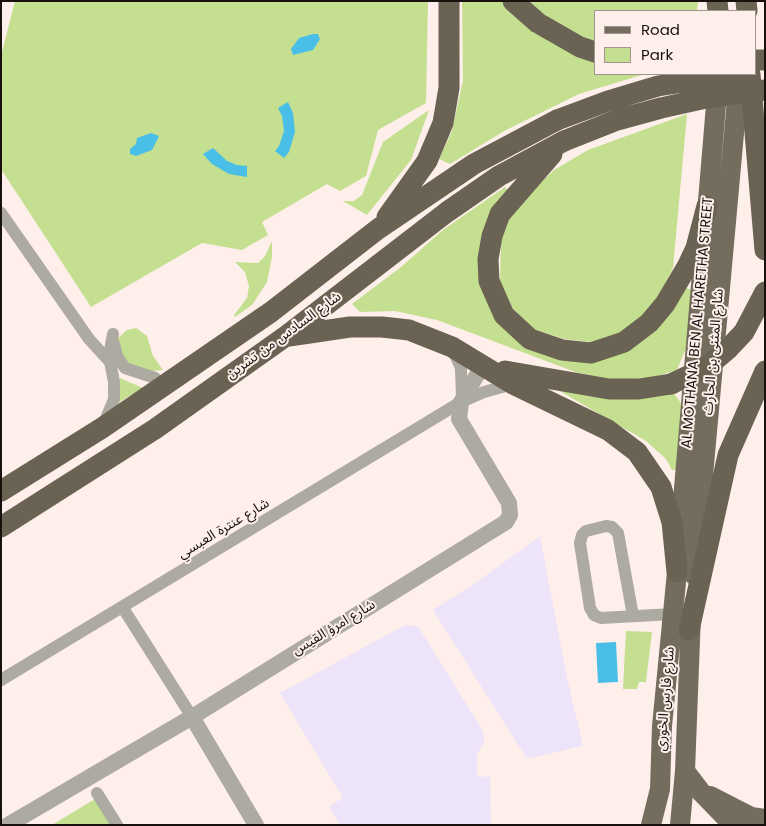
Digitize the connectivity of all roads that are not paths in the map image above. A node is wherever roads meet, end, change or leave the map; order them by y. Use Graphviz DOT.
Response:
graph roads {
  1 [pos="449,1"];
  2 [pos="513,1"];
  3 [pos="587,49"];
  4 [pos="718,75"];
  5 [pos="727,75"];
  6 [pos="740,75"];
  7 [pos="750,75"];
  8 [pos="765,90"];
  9 [pos="564,141"];
  10 [pos="707,206"];
  11 [pos="1,213"];
  12 [pos="378,229"];
  13 [pos="765,250"];
  14 [pos="765,292"];
  15 [pos="286,336"];
  16 [pos="452,347"];
  17 [pos="110,362"];
  18 [pos="483,365"];
  19 [pos="765,371"];
  20 [pos="513,384"];
  21 [pos="163,386"];
  22 [pos="461,402"];
  23 [pos="102,428"];
  24 [pos="1,491"];
  25 [pos="1,527"];
  26 [pos="677,572"];
  27 [pos="123,608"];
  28 [pos="673,614"];
  29 [pos="633,616"];
  30 [pos="689,630"];
  31 [pos="1,680"];
  32 [pos="192,717"];
  33 [pos="685,771"];
  34 [pos="701,792"];
  35 [pos="98,793"];
  36 [pos="765,818"];
  37 [pos="8,825"];
  38 [pos="118,825"];
  39 [pos="256,825"];
  40 [pos="651,825"];
  41 [pos="680,825"];
  42 [pos="733,825"];
  1 -- 12 [label="highway"];
  2 -- 3 [label="highway"];
  4 -- 10 [label="main road, AL MOTHANA BEN AL HARETHA STREET"];
  5 -- 12 [label="highway, شارع السادس من تشرين, bridge"];
  6 -- 30 [label="main road, شارع المثنى بن الحارث"];
  7 -- 13 [label="highway"];
  8 -- 9 [label="highway, شارع السادس من تشرين, bridge"];
  9 -- 10 [label="highway"];
  9 -- 15 [label="highway, شارع السادس من تشرين"];
  10 -- 26 [label="main road, AL MOTHANA BEN AL HARETHA STREET"];
  11 -- 17 [label="street"];
  12 -- 21 [label="highway, شارع السادس من تشرين"];
  14 -- 18 [label="highway, bridge"];
  15 -- 16 [label="highway"];
  15 -- 25 [label="highway, شارع السادس من تشرين"];
  16 -- 18 [label="highway"];
  16 -- 22 [label="street"];
  17 -- 21 [label="street"];
  17 -- 23 [label="street"];
  18 -- 20 [label="highway"];
  18 -- 22 [label="street"];
  19 -- 30 [label="highway"];
  20 -- 22 [label="street, شارع عنترة العبسي"];
  20 -- 26 [label="highway"];
  21 -- 23 [label="highway, شارع السادس من تشرين"];
  22 -- 27 [label="street, شارع عنترة العبسي"];
  22 -- 32 [label="street, شارع امرؤ القيس"];
  23 -- 24 [label="highway, شارع السادس من تشرين"];
  26 -- 28 [label="main road, شارع فارس الخوري"];
  27 -- 31 [label="street, شارع عنترة العبسي"];
  27 -- 32 [label="street"];
  28 -- 29 [label="street"];
  28 -- 40 [label="main road, شارع فارس الخوري"];
  29 -- 29 [label="street"];
  30 -- 33 [label="main road, شارع فارس الخوري"];
  32 -- 37 [label="street, شارع امرؤ القيس"];
  32 -- 39 [label="street"];
  33 -- 34 [label="main road"];
  33 -- 41 [label="main road, شارع فارس الخوري"];
  34 -- 36 [label="main road"];
  34 -- 42 [label="main road"];
  35 -- 38 [label="street"];
}
